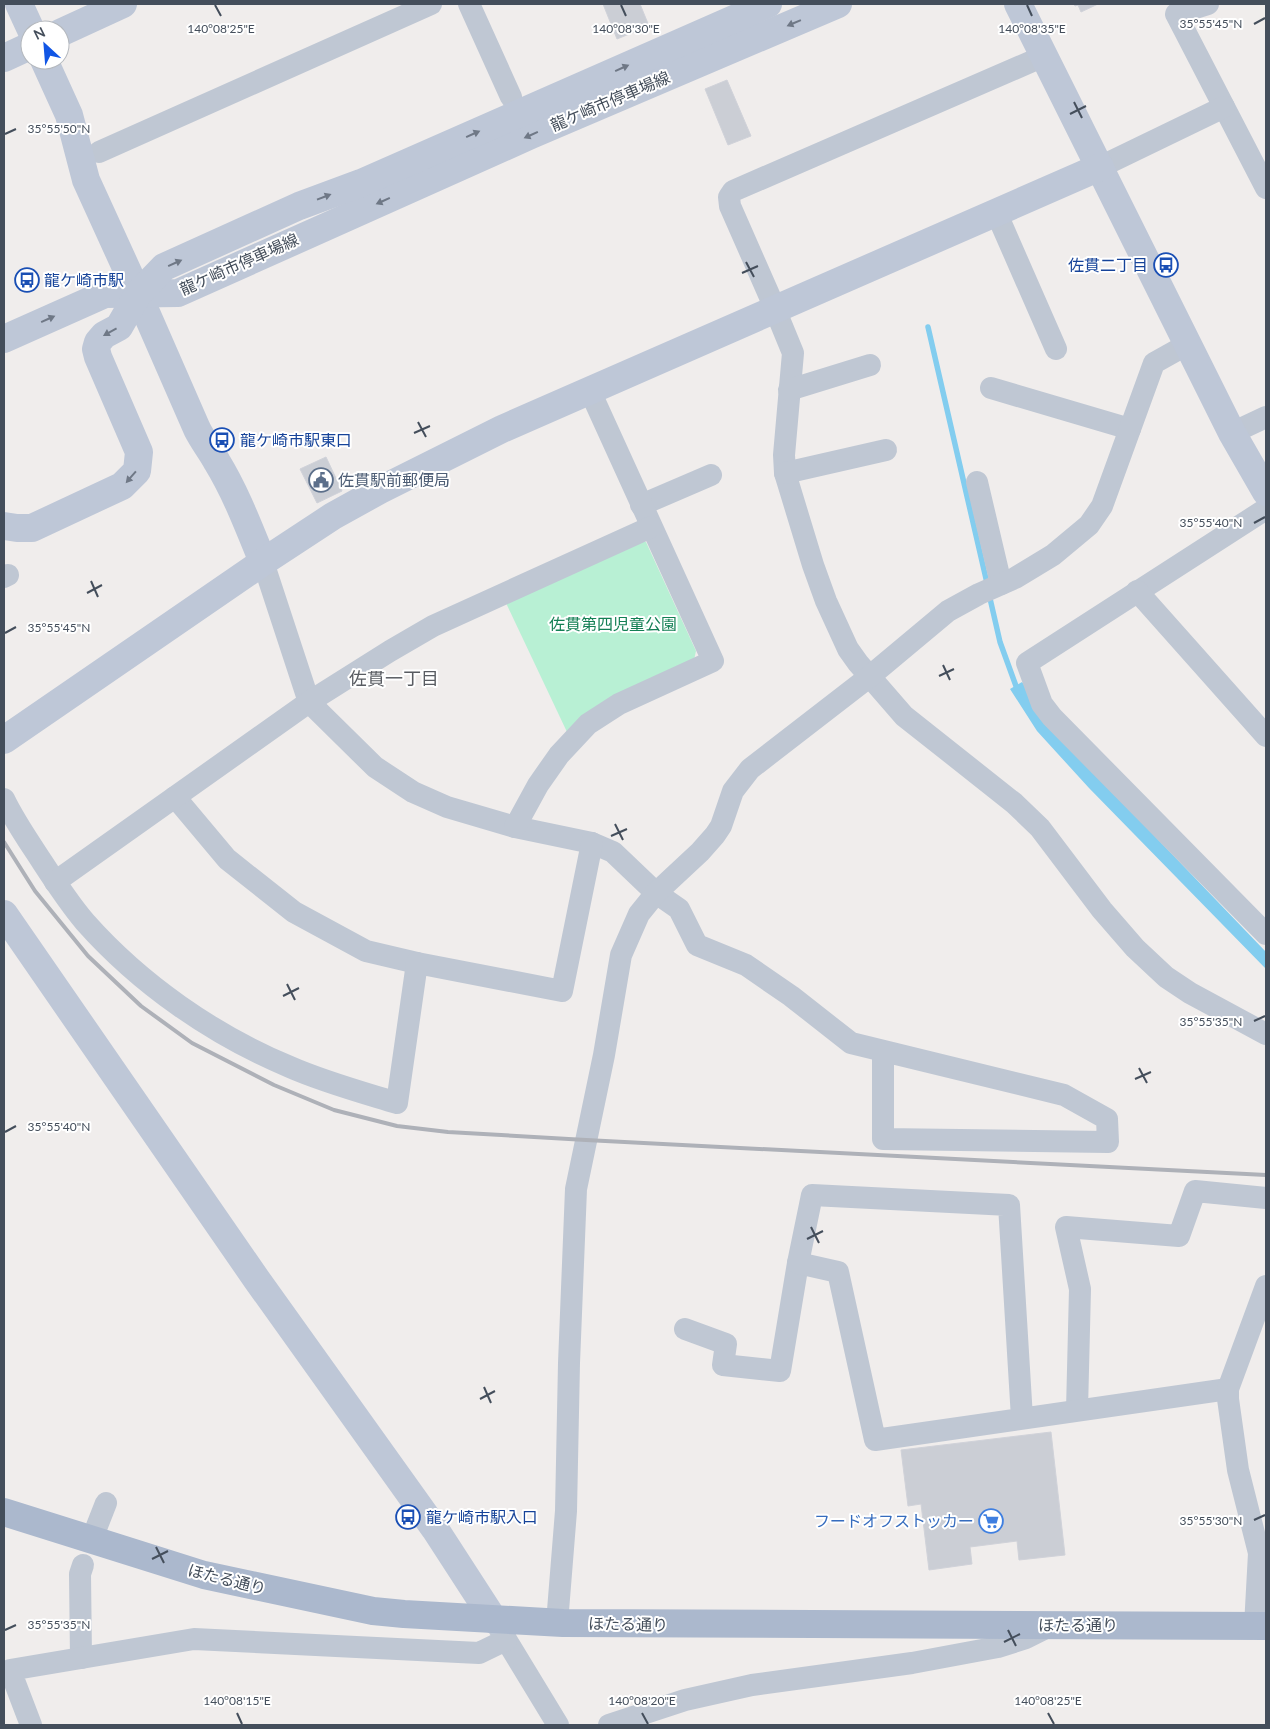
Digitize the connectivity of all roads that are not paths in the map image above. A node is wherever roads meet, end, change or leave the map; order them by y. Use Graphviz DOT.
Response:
graph roads {
  1 [pos="19,4"];
  2 [pos="123,4"];
  3 [pos="431,4"];
  4 [pos="469,4"];
  5 [pos="768,4"];
  6 [pos="838,4"];
  7 [pos="1018,4"];
  8 [pos="1208,4"];
  9 [pos="26,20"];
  10 [pos="70,28"];
  11 [pos="20,51"];
  12 [pos="1044,56"];
  13 [pos="4,58"];
  14 [pos="49,70"];
  15 [pos="510,97"];
  16 [pos="1224,107"];
  17 [pos="98,152"];
  18 [pos="1100,167"];
  19 [pos="1266,188"];
  20 [pos="996,212"];
  21 [pos="138,294"];
  22 [pos="775,308"];
  23 [pos="4,339"];
  24 [pos="1188,344"];
  25 [pos="1056,349"];
  26 [pos="870,365"];
  27 [pos="991,388"];
  28 [pos="790,390"];
  29 [pos="590,391"];
  30 [pos="1266,417"];
  31 [pos="1130,429"];
  32 [pos="1232,433"];
  33 [pos="886,450"];
  34 [pos="785,473"];
  35 [pos="711,475"];
  36 [pos="977,482"];
  37 [pos="1266,492"];
  38 [pos="641,505"];
  39 [pos="1266,509"];
  40 [pos="4,526"];
  41 [pos="651,527"];
  42 [pos="263,562"];
  43 [pos="1000,584"];
  44 [pos="1137,591"];
  45 [pos="869,677"];
  46 [pos="309,702"];
  47 [pos="1266,736"];
  48 [pos="4,740"];
  49 [pos="175,797"];
  50 [pos="4,799"];
  51 [pos="515,827"];
  52 [pos="592,843"];
  53 [pos="55,882"];
  54 [pos="656,893"];
  55 [pos="4,914"];
  56 [pos="1263,924"];
  57 [pos="417,963"];
  58 [pos="1266,1034"];
  59 [pos="883,1051"];
  60 [pos="1266,1198"];
  61 [pos="798,1263"];
  62 [pos="1266,1286"];
  63 [pos="685,1329"];
  64 [pos="1228,1389"];
  65 [pos="1078,1410"];
  66 [pos="1022,1418"];
  67 [pos="106,1503"];
  68 [pos="4,1512"];
  69 [pos="97,1526"];
  70 [pos="83,1565"];
  71 [pos="556,1623"];
  72 [pos="1054,1625"];
  73 [pos="1260,1626"];
  74 [pos="500,1630"];
  75 [pos="80,1658"];
  76 [pos="31,1725"];
  77 [pos="558,1725"];
  78 [pos="610,1725"];
  1 -- 9 [label="street"];
  2 -- 10 [label="street"];
  3 -- 17 [label="street"];
  4 -- 15 [label="street"];
  21 -- 5 [label="street, 龍ケ崎市停車場線, one-way"];
  6 -- 21 [label="street, 龍ケ崎市停車場線, one-way"];
  7 -- 12 [label="street"];
  8 -- 16 [label="street"];
  11 -- 13 [label="street"];
  12 -- 18 [label="street"];
  12 -- 22 [label="street"];
  14 -- 21 [label="street"];
  16 -- 18 [label="street"];
  16 -- 19 [label="street"];
  18 -- 20 [label="street"];
  18 -- 24 [label="street"];
  20 -- 22 [label="street"];
  20 -- 25 [label="street"];
  23 -- 21 [label="street, one-way"];
  21 -- 40 [label="street, one-way"];
  21 -- 42 [label="street"];
  22 -- 28 [label="street"];
  22 -- 29 [label="street"];
  24 -- 31 [label="street"];
  24 -- 32 [label="street"];
  26 -- 28 [label="street"];
  27 -- 31 [label="street"];
  28 -- 34 [label="street"];
  29 -- 38 [label="street"];
  29 -- 42 [label="street"];
  30 -- 32 [label="street"];
  31 -- 43 [label="street"];
  32 -- 37 [label="street"];
  33 -- 34 [label="street"];
  34 -- 45 [label="street"];
  35 -- 38 [label="street"];
  36 -- 43 [label="street"];
  38 -- 41 [label="street"];
  39 -- 44 [label="street"];
  41 -- 46 [label="street"];
  41 -- 51 [label="street"];
  42 -- 46 [label="street"];
  42 -- 48 [label="street"];
  43 -- 45 [label="street"];
  44 -- 47 [label="street"];
  44 -- 56 [label="street"];
  45 -- 54 [label="street"];
  45 -- 58 [label="street"];
  46 -- 49 [label="street"];
  46 -- 51 [label="street"];
  49 -- 53 [label="street"];
  49 -- 57 [label="street"];
  50 -- 53 [label="street"];
  51 -- 52 [label="street"];
  52 -- 54 [label="street"];
  52 -- 57 [label="street"];
  53 -- 57 [label="street"];
  54 -- 59 [label="street"];
  54 -- 71 [label="street"];
  55 -- 74 [label="street"];
  59 -- 59 [label="street"];
  60 -- 65 [label="street"];
  61 -- 63 [label="street"];
  61 -- 66 [label="street"];
  61 -- 66 [label="street"];
  62 -- 64 [label="street"];
  64 -- 65 [label="street"];
  64 -- 73 [label="street"];
  65 -- 66 [label="street"];
  67 -- 69 [label="street"];
  68 -- 74 [label="main road, ほたる通り"];
  70 -- 75 [label="street"];
  71 -- 72 [label="main road, ほたる通り"];
  71 -- 74 [label="main road, ほたる通り"];
  72 -- 73 [label="main road, ほたる通り"];
  72 -- 78 [label="street"];
  74 -- 75 [label="street"];
  74 -- 77 [label="street"];
  75 -- 76 [label="street"];
}
